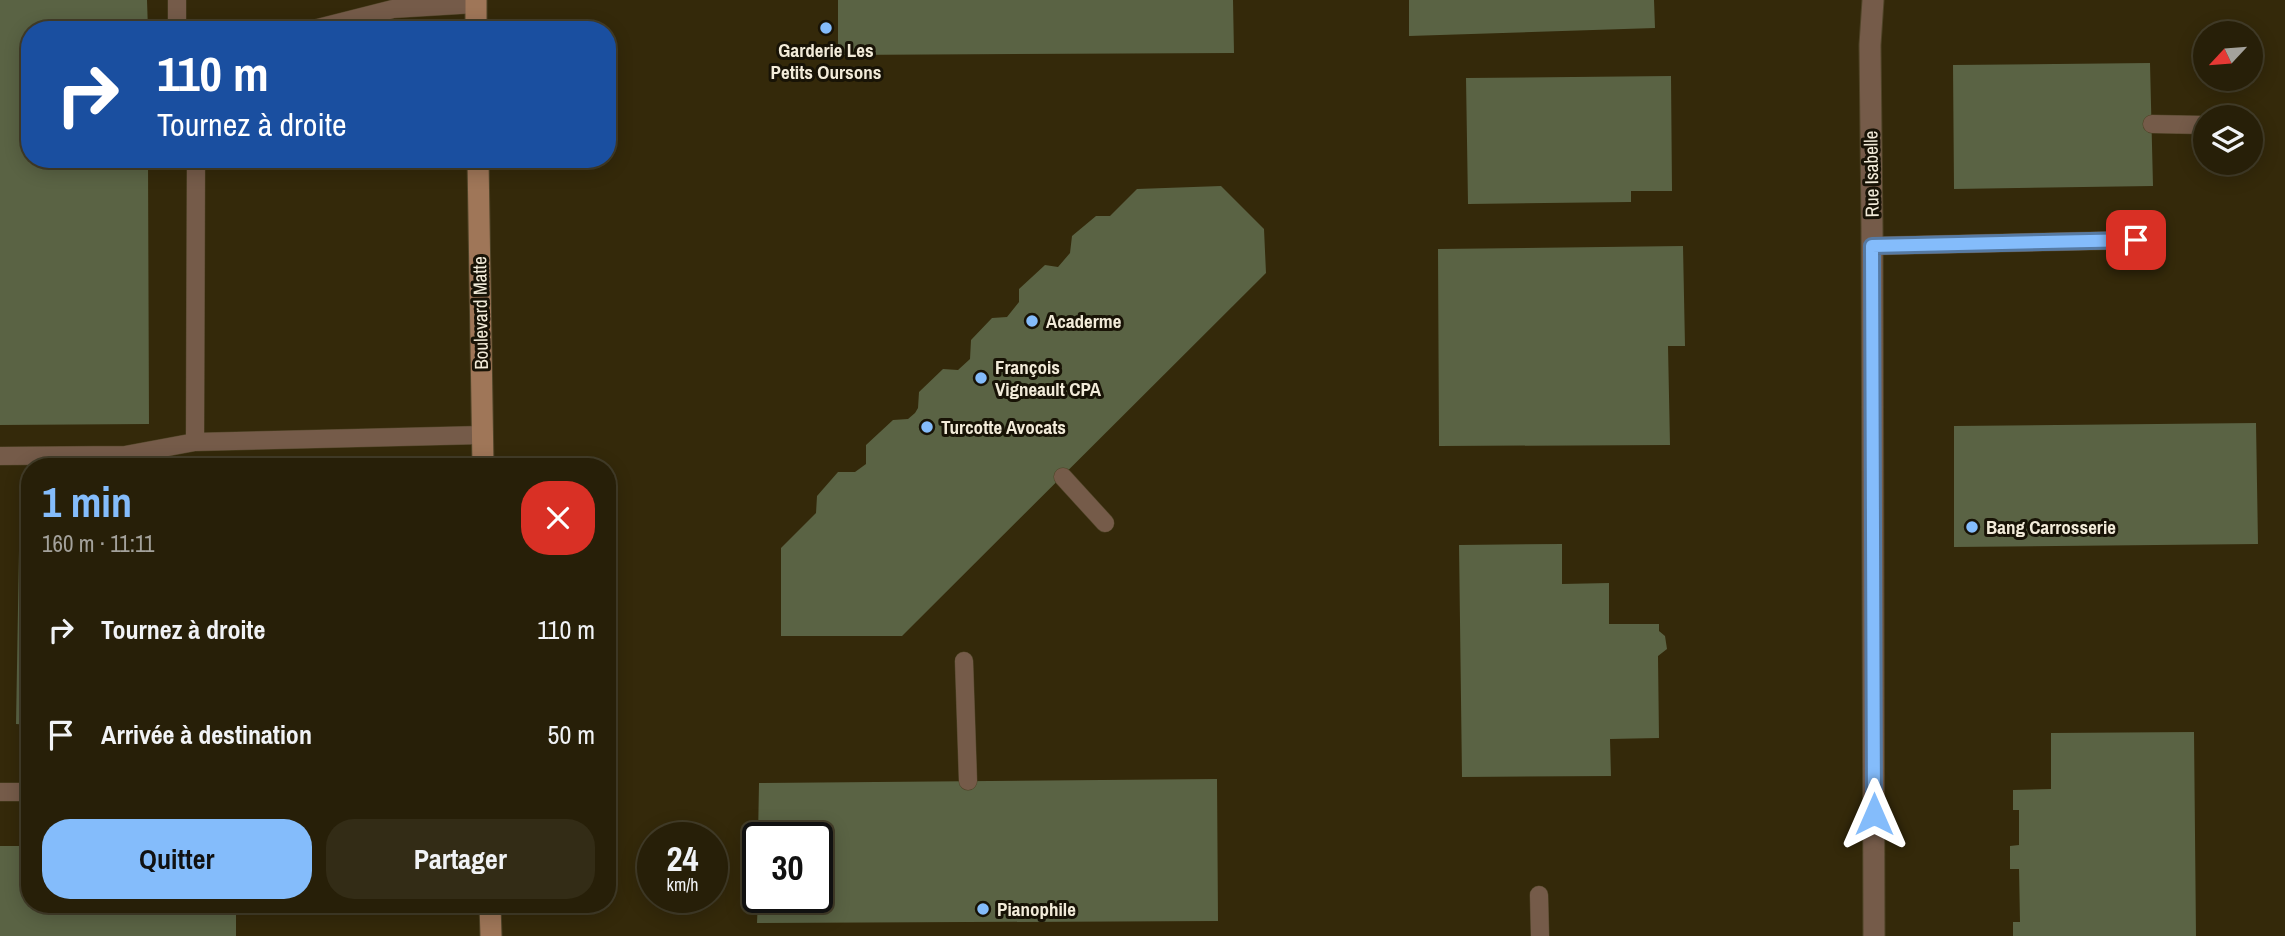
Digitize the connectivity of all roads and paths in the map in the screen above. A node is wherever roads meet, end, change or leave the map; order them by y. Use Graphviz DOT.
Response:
graph roads {
  1 [pos="177,0"];
  2 [pos="1873,0"];
  3 [pos="476,2"];
  4 [pos="177,21"];
  5 [pos="346,21"];
  6 [pos="476,21"];
  7 [pos="2152,124"];
  8 [pos="2193,125"];
  9 [pos="196,168"];
  10 [pos="478,168"];
  11 [pos="2136,240"];
  12 [pos="1872,246"];
  13 [pos="482,435"];
  14 [pos="195,442"];
  15 [pos="0,456"];
  16 [pos="482,458"];
  17 [pos="1063,477"];
  18 [pos="1105,523"];
  19 [pos="964,661"];
  20 [pos="968,781"];
  21 [pos="0,792"];
  22 [pos="21,792"];
  23 [pos="1539,895"];
  24 [pos="490,913"];
  25 [pos="491,936"];
  26 [pos="1540,936"];
  27 [pos="1874,936"];
  1 -- 4 [label="lane"];
  2 -- 12 [label="street, Rue Isabelle"];
  3 -- 5 [label="lane"];
  3 -- 6 [label="main road"];
  7 -- 8 [label="lane"];
  9 -- 14 [label="lane"];
  10 -- 13 [label="main road, Boulevard Matte"];
  11 -- 12 [label="lane"];
  12 -- 27 [label="street, Rue Isabelle"];
  13 -- 14 [label="lane"];
  13 -- 16 [label="main road, Boulevard Matte"];
  14 -- 15 [label="lane"];
  17 -- 18 [label="lane"];
  19 -- 20 [label="lane"];
  21 -- 22 [label="lane"];
  23 -- 26 [label="lane"];
  24 -- 25 [label="main road"];
}
